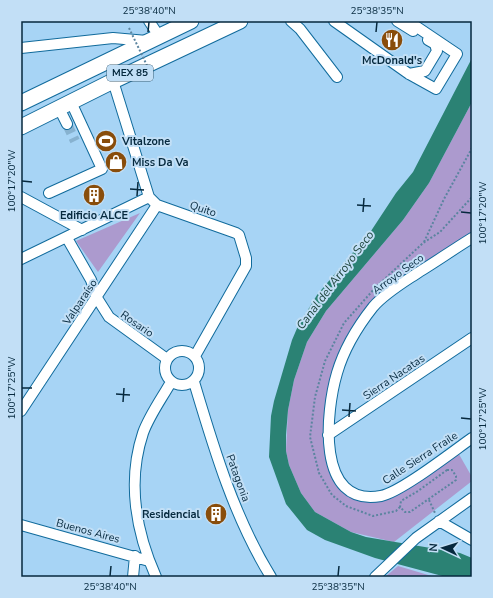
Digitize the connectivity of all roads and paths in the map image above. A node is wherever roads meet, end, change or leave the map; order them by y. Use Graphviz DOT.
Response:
graph roads {
  1 [pos="149,21"];
  2 [pos="191,21"];
  3 [pos="240,21"];
  4 [pos="291,21"];
  5 [pos="334,21"];
  6 [pos="397,21"];
  7 [pos="408,21"];
  8 [pos="129,28"];
  9 [pos="153,38"];
  10 [pos="21,48"];
  11 [pos="409,74"];
  12 [pos="337,77"];
  13 [pos="153,78"];
  14 [pos="113,81"];
  15 [pos="21,103"];
  16 [pos="65,105"];
  17 [pos="67,124"];
  18 [pos="21,127"];
  19 [pos="472,148"];
  20 [pos="49,193"];
  21 [pos="21,197"];
  22 [pos="149,197"];
  23 [pos="472,197"];
  24 [pos="157,205"];
  25 [pos="82,230"];
  26 [pos="67,238"];
  27 [pos="472,238"];
  28 [pos="423,243"];
  29 [pos="21,259"];
  30 [pos="98,298"];
  31 [pos="472,338"];
  32 [pos="195,356"];
  33 [pos="166,359"];
  34 [pos="171,382"];
  35 [pos="194,382"];
  36 [pos="21,411"];
  37 [pos="328,435"];
  38 [pos="472,438"];
  39 [pos="380,496"];
  40 [pos="472,498"];
  41 [pos="429,500"];
  42 [pos="400,507"];
  43 [pos="439,521"];
  44 [pos="21,525"];
  45 [pos="472,540"];
  46 [pos="135,556"];
  47 [pos="149,561"];
  48 [pos="133,577"];
  49 [pos="156,577"];
  50 [pos="271,577"];
  51 [pos="375,577"];
  1 -- 9 [label="street"];
  2 -- 9 [label="highway, MEX 85"];
  3 -- 14 [label="highway, MEX 85"];
  4 -- 12 [label="street"];
  5 -- 11 [label="street"];
  6 -- 11 [label="street"];
  7 -- 11 [label="street"];
  8 -- 13 [label="path, bridge"];
  9 -- 10 [label="street"];
  9 -- 15 [label="highway, MEX 85"];
  14 -- 16 [label="highway, MEX 85"];
  14 -- 22 [label="street, Quito"];
  16 -- 17 [label="street"];
  16 -- 18 [label="highway, MEX 85"];
  16 -- 20 [label="street"];
  19 -- 28 [label="path"];
  21 -- 25 [label="street"];
  22 -- 24 [label="street, Quito"];
  22 -- 25 [label="street"];
  23 -- 28 [label="path"];
  24 -- 30 [label="street, Valparaíso"];
  24 -- 32 [label="street, Quito"];
  25 -- 26 [label="street"];
  26 -- 29 [label="street"];
  26 -- 30 [label="street, Rosario"];
  27 -- 37 [label="street, Arroyo Seco"];
  28 -- 42 [label="path"];
  30 -- 33 [label="street, Rosario"];
  30 -- 36 [label="street, Valparaíso"];
  31 -- 37 [label="street, Sierra Nacatas"];
  32 -- 33 [label="street"];
  32 -- 35 [label="street"];
  33 -- 34 [label="street"];
  34 -- 35 [label="street"];
  34 -- 47 [label="street"];
  35 -- 50 [label="street, Patagonia"];
  37 -- 39 [label="street, Arroyo Seco"];
  38 -- 39 [label="street, Calle Sierra Fraile"];
  40 -- 43 [label="street"];
  41 -- 42 [label="path"];
  41 -- 42 [label="path"];
  41 -- 43 [label="path"];
  43 -- 45 [label="street"];
  43 -- 51 [label="street"];
  44 -- 46 [label="street, Buenos Aires"];
  46 -- 47 [label="street, Buenos Aires"];
  46 -- 48 [label="street"];
  47 -- 49 [label="street"];
}
